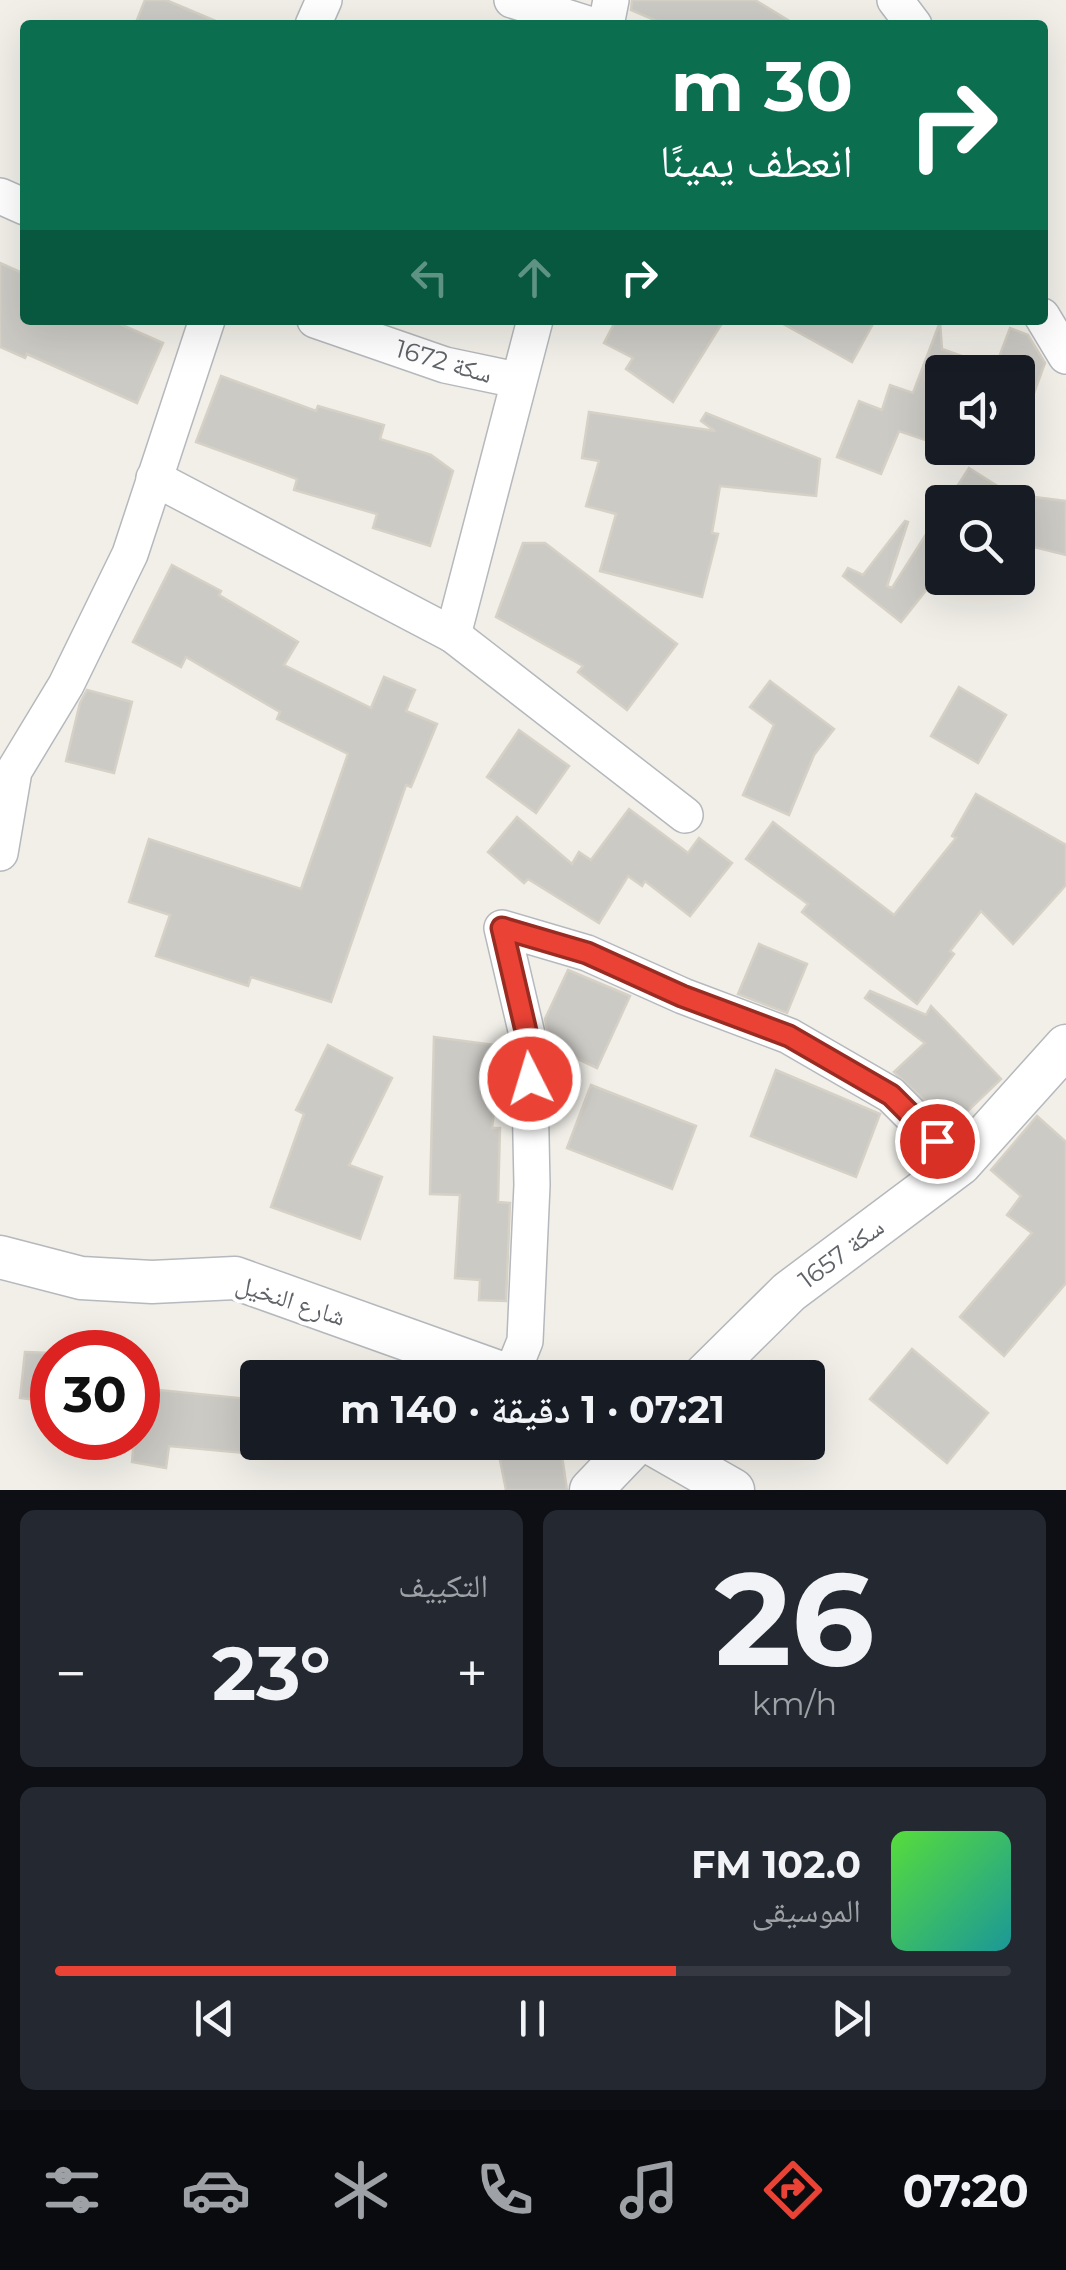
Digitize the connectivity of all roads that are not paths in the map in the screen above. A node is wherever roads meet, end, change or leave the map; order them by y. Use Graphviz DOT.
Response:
graph roads {
  1 [pos="512,0"];
  2 [pos="895,0"];
  3 [pos="575,20"];
  4 [pos="910,20"];
  5 [pos="205,325"];
  6 [pos="330,325"];
  7 [pos="534,325"];
  8 [pos="1047,325"];
  9 [pos="1066,356"];
  10 [pos="517,380"];
  11 [pos="154,478"];
  12 [pos="453,635"];
  13 [pos="685,815"];
  14 [pos="0,853"];
  15 [pos="1066,1046"];
  16 [pos="960,1164"];
  17 [pos="0,1257"];
  18 [pos="468,1360"];
  19 [pos="518,1360"];
  20 [pos="720,1360"];
  21 [pos="620,1460"];
  22 [pos="680,1460"];
  23 [pos="592,1490"];
  24 [pos="733,1490"];
  1 -- 3 [label="street"];
  2 -- 4 [label="street"];
  5 -- 11 [label="street"];
  6 -- 10 [label="street, سكة 1672"];
  7 -- 10 [label="street"];
  8 -- 9 [label="street"];
  10 -- 12 [label="street"];
  11 -- 12 [label="street"];
  11 -- 14 [label="street"];
  12 -- 13 [label="street"];
  15 -- 16 [label="street, سكة 1657"];
  16 -- 19 [label="street"];
  16 -- 20 [label="street, سكة 1657"];
  17 -- 18 [label="street, شارع النخيل"];
  21 -- 23 [label="street"];
  22 -- 24 [label="street"];
}
